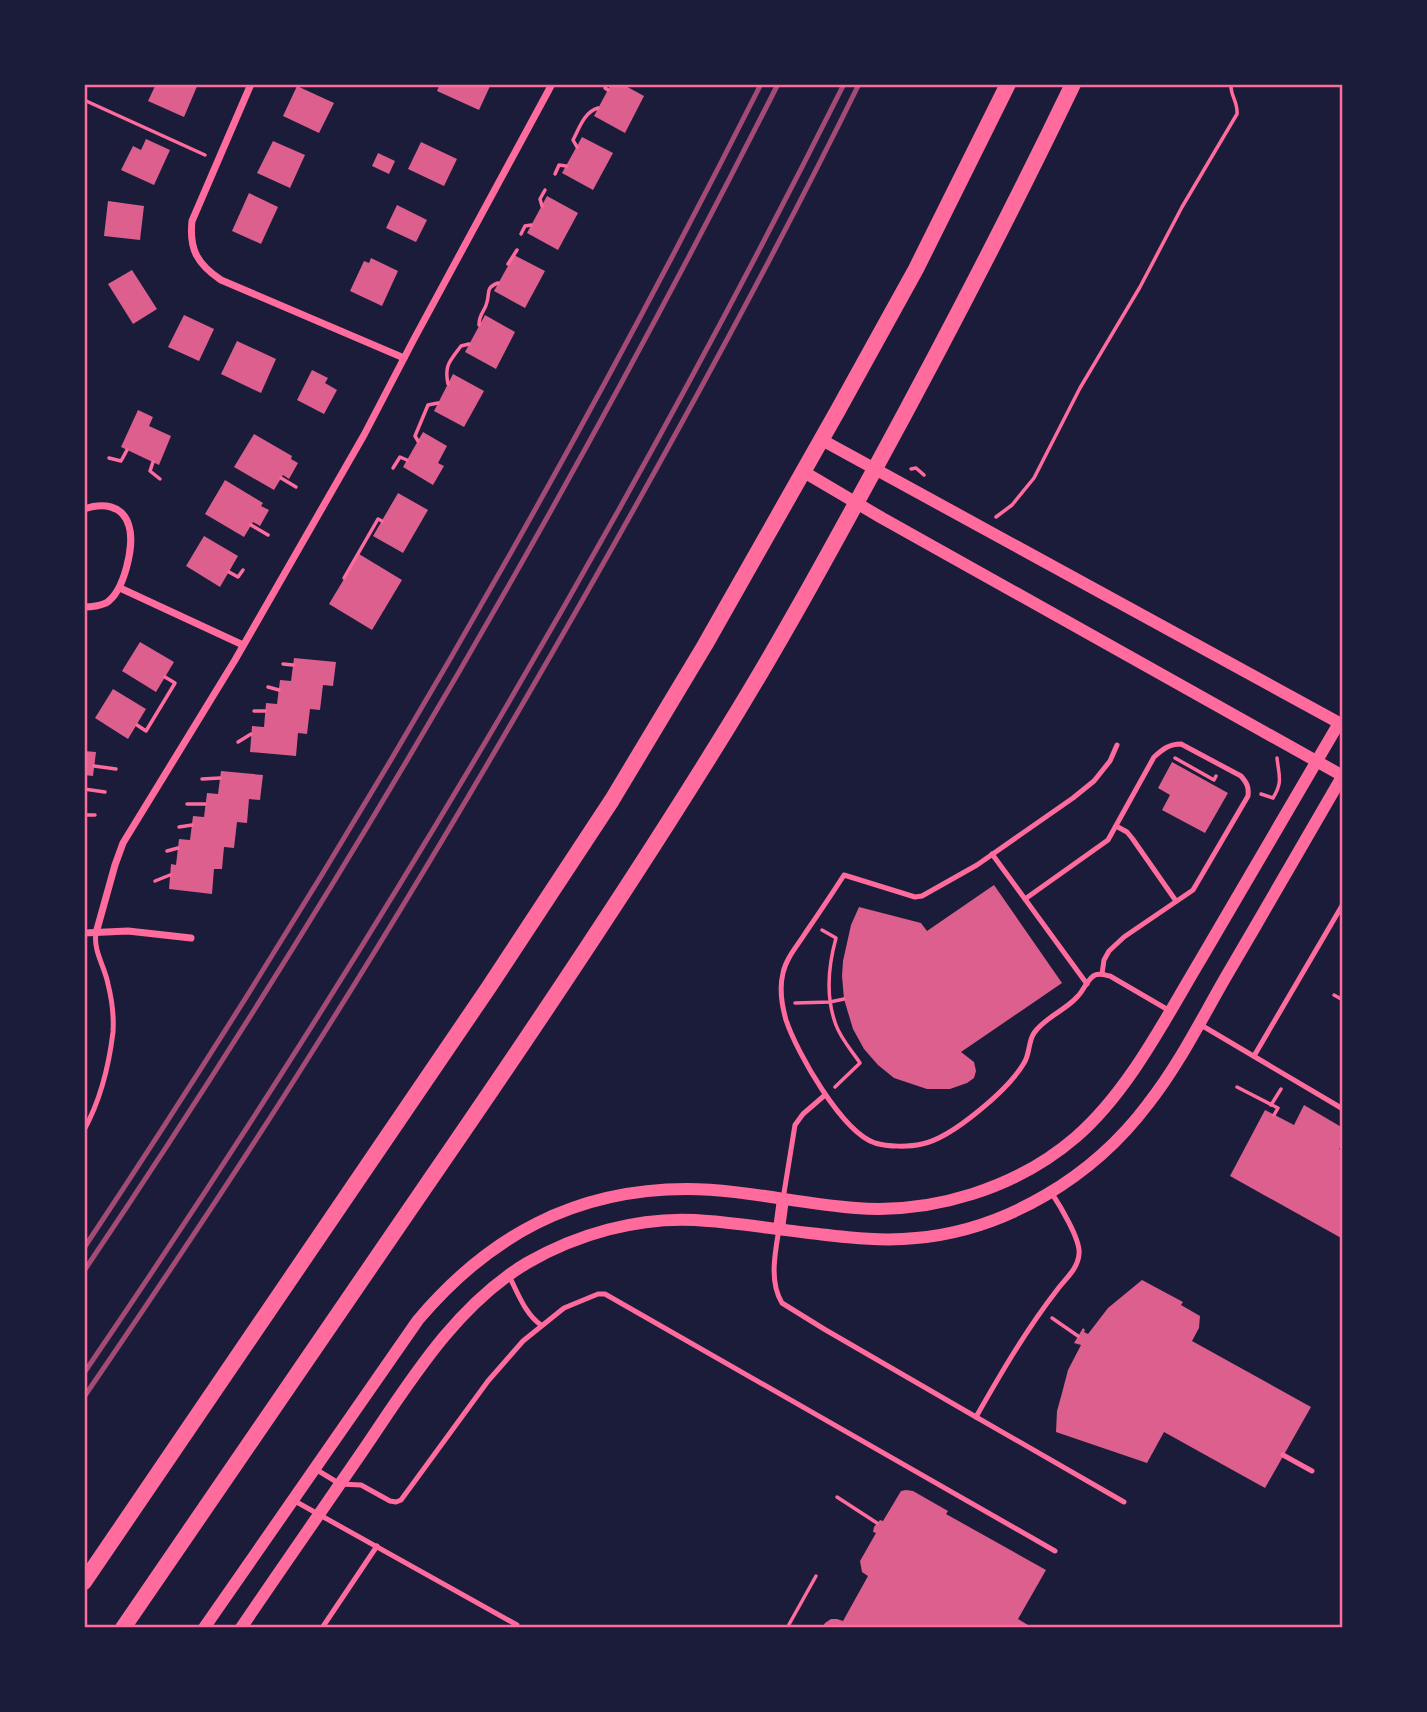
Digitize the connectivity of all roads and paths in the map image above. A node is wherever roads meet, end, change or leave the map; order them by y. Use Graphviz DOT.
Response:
graph roads {
  1 [pos="251,84"];
  2 [pos="552,84"];
  3 [pos="1008,84"];
  4 [pos="1073,84"];
  5 [pos="1231,84"];
  6 [pos="84,100"];
  7 [pos="598,108"];
  8 [pos="576,147"];
  9 [pos="217,161"];
  10 [pos="566,166"];
  11 [pos="555,174"];
  12 [pos="545,190"];
  13 [pos="541,206"];
  14 [pos="531,225"];
  15 [pos="521,234"];
  16 [pos="517,250"];
  17 [pos="508,264"];
  18 [pos="498,283"];
  19 [pos="479,325"];
  20 [pos="469,344"];
  21 [pos="404,358"];
  22 [pos="448,384"];
  23 [pos="438,403"];
  24 [pos="822,440"];
  25 [pos="418,441"];
  26 [pos="127,450"];
  27 [pos="109,458"];
  28 [pos="407,460"];
  29 [pos="153,462"];
  30 [pos="393,468"];
  31 [pos="875,468"];
  32 [pos="804,472"];
  33 [pos="281,478"];
  34 [pos="160,479"];
  35 [pos="296,487"];
  36 [pos="857,503"];
  37 [pos="84,509"];
  38 [pos="382,521"];
  39 [pos="251,525"];
  40 [pos="986,530"];
  41 [pos="268,535"];
  42 [pos="243,570"];
  43 [pos="229,572"];
  44 [pos="344,578"];
  45 [pos="120,588"];
  46 [pos="84,607"];
  47 [pos="243,645"];
  48 [pos="283,664"];
  49 [pos="293,665"];
  50 [pos="165,677"];
  51 [pos="268,687"];
  52 [pos="278,691"];
  53 [pos="254,711"];
  54 [pos="265,711"];
  55 [pos="136,724"];
  56 [pos="1341,724"];
  57 [pos="251,734"];
  58 [pos="237,742"];
  59 [pos="1117,745"];
  60 [pos="1173,757"];
  61 [pos="1277,758"];
  62 [pos="1316,761"];
  63 [pos="94,766"];
  64 [pos="116,769"];
  65 [pos="1343,776"];
  66 [pos="220,778"];
  67 [pos="202,779"];
  68 [pos="1214,780"];
  69 [pos="84,789"];
  70 [pos="1249,789"];
  71 [pos="105,792"];
  72 [pos="187,804"];
  73 [pos="205,804"];
  74 [pos="84,815"];
  75 [pos="94,815"];
  76 [pos="192,825"];
  77 [pos="1115,826"];
  78 [pos="179,827"];
  79 [pos="178,848"];
  80 [pos="167,851"];
  81 [pos="992,855"];
  82 [pos="170,875"];
  83 [pos="155,881"];
  84 [pos="1025,899"];
  85 [pos="1176,901"];
  86 [pos="1343,904"];
  87 [pos="84,933"];
  88 [pos="96,933"];
  89 [pos="191,938"];
  90 [pos="836,938"];
  91 [pos="1102,974"];
  92 [pos="1087,984"];
  93 [pos="1334,995"];
  94 [pos="844,999"];
  95 [pos="1343,1000"];
  96 [pos="830,1002"];
  97 [pos="782,1004"];
  98 [pos="1170,1011"];
  99 [pos="1199,1024"];
  100 [pos="1254,1056"];
  101 [pos="1288,1077"];
  102 [pos="835,1086"];
  103 [pos="1237,1087"];
  104 [pos="825,1095"];
  105 [pos="1271,1105"];
  106 [pos="1343,1109"];
  107 [pos="1274,1115"];
  108 [pos="84,1130"];
  109 [pos="1051,1192"];
  110 [pos="783,1199"];
  111 [pos="779,1229"];
  112 [pos="509,1276"];
  113 [pos="1042,1310"];
  114 [pos="541,1325"];
  115 [pos="1078,1336"];
  116 [pos="976,1417"];
  117 [pos="1283,1455"];
  118 [pos="314,1468"];
  119 [pos="1312,1471"];
  120 [pos="340,1484"];
  121 [pos="837,1497"];
  122 [pos="293,1500"];
  123 [pos="1124,1502"];
  124 [pos="319,1515"];
  125 [pos="877,1523"];
  126 [pos="377,1546"];
  127 [pos="1055,1551"];
  128 [pos="816,1576"];
  129 [pos="84,1582"];
  130 [pos="123,1628"];
  131 [pos="204,1628"];
  132 [pos="241,1628"];
  133 [pos="322,1628"];
  134 [pos="516,1628"];
  135 [pos="787,1628"];
  1 -- 9 [label="street"];
  2 -- 21 [label="street"];
  3 -- 24 [label="highway"];
  4 -- 31 [label="highway"];
  5 -- 40 [label="path"];
  6 -- 9 [label="path"];
  7 -- 8 [label="path"];
  9 -- 21 [label="street"];
  10 -- 11 [label="path"];
  12 -- 13 [label="path"];
  14 -- 15 [label="path"];
  16 -- 17 [label="path"];
  18 -- 19 [label="path"];
  20 -- 22 [label="path"];
  21 -- 47 [label="street"];
  23 -- 25 [label="path"];
  24 -- 31 [label="street"];
  24 -- 32 [label="highway"];
  26 -- 27 [label="path"];
  28 -- 30 [label="path"];
  29 -- 34 [label="path"];
  31 -- 36 [label="highway"];
  31 -- 40 [label="street"];
  32 -- 36 [label="street"];
  32 -- 129 [label="highway"];
  33 -- 35 [label="path"];
  36 -- 62 [label="street"];
  36 -- 130 [label="highway"];
  37 -- 45 [label="street"];
  38 -- 44 [label="path"];
  39 -- 41 [label="path"];
  40 -- 56 [label="street"];
  42 -- 43 [label="path"];
  45 -- 46 [label="street"];
  45 -- 47 [label="street"];
  47 -- 88 [label="street"];
  48 -- 49 [label="path"];
  50 -- 55 [label="path"];
  51 -- 52 [label="path"];
  53 -- 54 [label="path"];
  56 -- 62 [label="street"];
  57 -- 58 [label="path"];
  59 -- 81 [label="lane"];
  60 -- 68 [label="path"];
  61 -- 70 [label="path"];
  62 -- 65 [label="street"];
  62 -- 98 [label="street"];
  63 -- 64 [label="path"];
  65 -- 99 [label="street"];
  66 -- 67 [label="path"];
  69 -- 71 [label="path"];
  70 -- 77 [label="lane"];
  70 -- 85 [label="lane"];
  72 -- 73 [label="path"];
  74 -- 75 [label="path"];
  76 -- 78 [label="path"];
  77 -- 84 [label="lane"];
  77 -- 85 [label="lane"];
  79 -- 80 [label="path"];
  81 -- 84 [label="lane"];
  81 -- 97 [label="lane"];
  82 -- 83 [label="path"];
  84 -- 92 [label="lane"];
  85 -- 91 [label="lane"];
  86 -- 100 [label="lane"];
  87 -- 88 [label="street"];
  88 -- 89 [label="street"];
  88 -- 108 [label="lane"];
  90 -- 96 [label="path"];
  91 -- 92 [label="lane"];
  91 -- 98 [label="lane"];
  92 -- 104 [label="lane"];
  93 -- 95 [label="path"];
  94 -- 96 [label="path"];
  96 -- 97 [label="path"];
  96 -- 102 [label="path"];
  97 -- 104 [label="lane"];
  98 -- 110 [label="street"];
  99 -- 100 [label="lane"];
  99 -- 109 [label="street"];
  100 -- 101 [label="lane"];
  101 -- 105 [label="path"];
  101 -- 106 [label="lane"];
  103 -- 105 [label="path"];
  104 -- 110 [label="lane"];
  105 -- 107 [label="path"];
  109 -- 111 [label="street"];
  109 -- 113 [label="lane"];
  110 -- 111 [label="street"];
  110 -- 118 [label="street"];
  111 -- 112 [label="street"];
  111 -- 116 [label="lane"];
  112 -- 114 [label="lane"];
  112 -- 120 [label="street"];
  113 -- 115 [label="path"];
  113 -- 116 [label="lane"];
  114 -- 120 [label="lane"];
  114 -- 127 [label="lane"];
  116 -- 123 [label="lane"];
  117 -- 119 [label="lane"];
  118 -- 120 [label="lane"];
  118 -- 122 [label="street"];
  120 -- 124 [label="street"];
  121 -- 125 [label="path"];
  122 -- 124 [label="lane"];
  122 -- 131 [label="street"];
  124 -- 126 [label="lane"];
  124 -- 132 [label="street"];
  126 -- 133 [label="lane"];
  126 -- 134 [label="lane"];
  128 -- 135 [label="path"];
}
